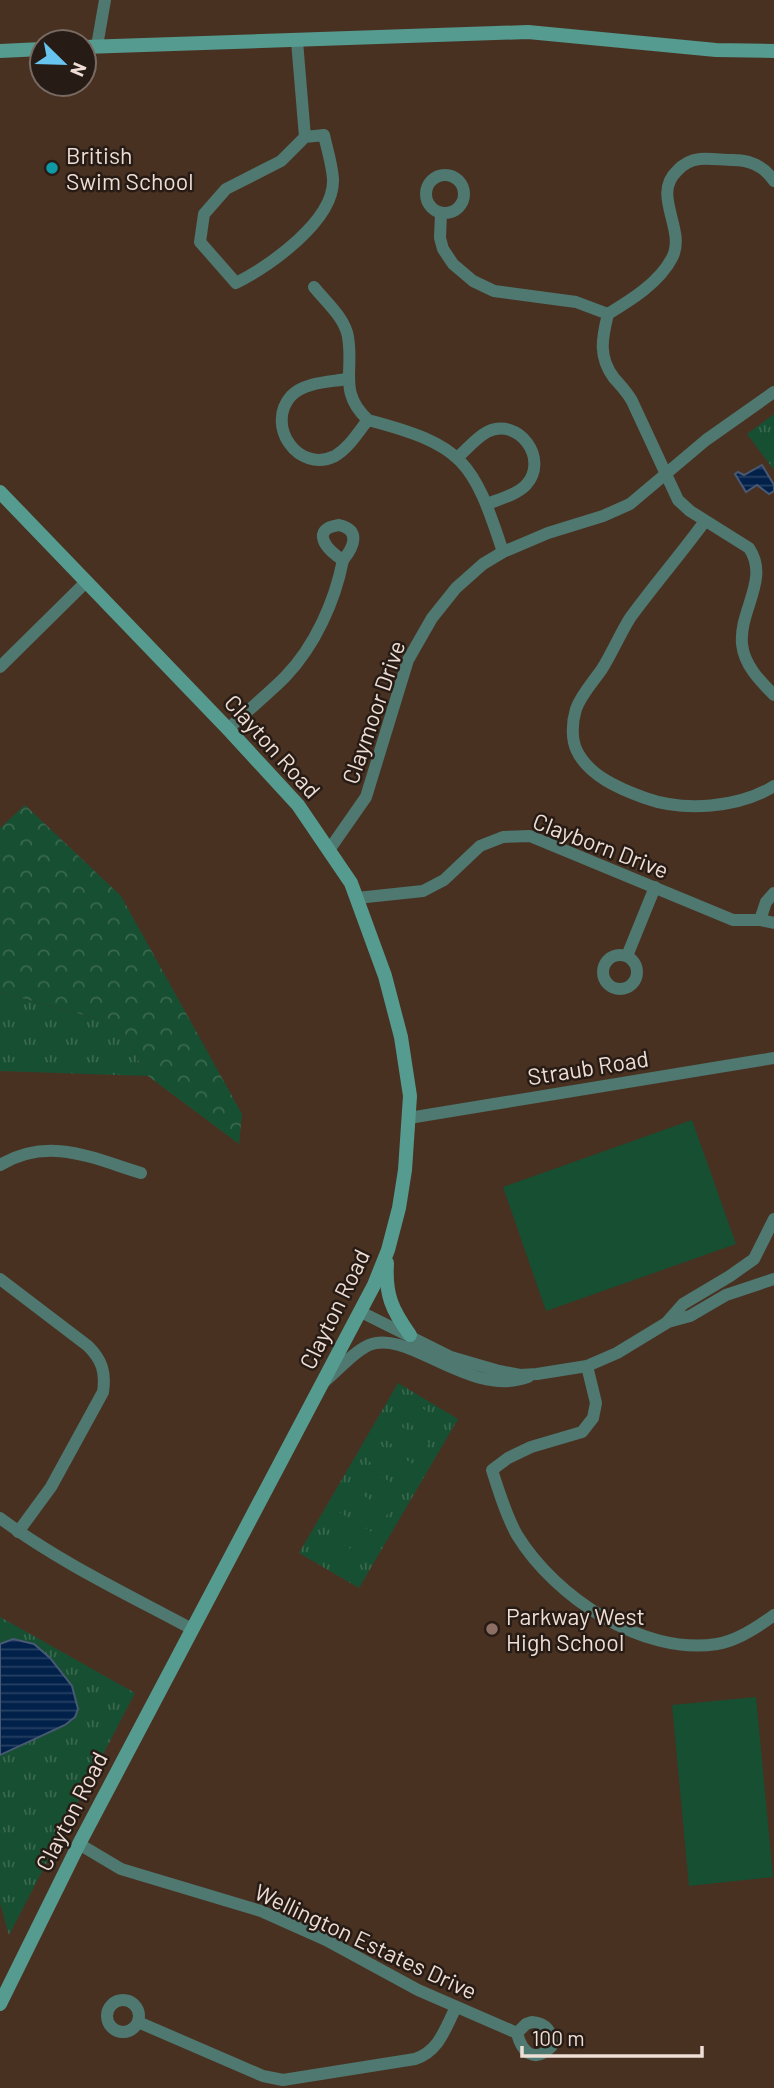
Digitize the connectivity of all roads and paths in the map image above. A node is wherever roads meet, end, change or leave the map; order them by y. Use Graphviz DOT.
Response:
graph roads {
  1 [pos="105,0"];
  2 [pos="96,28"];
  3 [pos="297,41"];
  4 [pos="98,47"];
  5 [pos="28,50"];
  6 [pos="0,51"];
  7 [pos="774,51"];
  8 [pos="305,136"];
  9 [pos="774,181"];
  10 [pos="442,213"];
  11 [pos="314,287"];
  12 [pos="608,314"];
  13 [pos="348,379"];
  14 [pos="774,392"];
  15 [pos="368,420"];
  16 [pos="458,457"];
  17 [pos="666,474"];
  18 [pos="0,492"];
  19 [pos="487,505"];
  20 [pos="705,521"];
  21 [pos="503,552"];
  22 [pos="343,560"];
  23 [pos="86,582"];
  24 [pos="0,667"];
  25 [pos="774,695"];
  26 [pos="228,729"];
  27 [pos="774,786"];
  28 [pos="329,850"];
  29 [pos="655,887"];
  30 [pos="774,893"];
  31 [pos="357,898"];
  32 [pos="760,920"];
  33 [pos="774,923"];
  34 [pos="627,956"];
  35 [pos="774,1058"];
  36 [pos="409,1118"];
  37 [pos="0,1165"];
  38 [pos="141,1173"];
  39 [pos="774,1219"];
  40 [pos="387,1252"];
  41 [pos="0,1279"];
  42 [pos="770,1282"];
  43 [pos="361,1311"];
  44 [pos="668,1322"];
  45 [pos="410,1335"];
  46 [pos="587,1366"];
  47 [pos="537,1374"];
  48 [pos="324,1382"];
  49 [pos="0,1518"];
  50 [pos="18,1532"];
  51 [pos="774,1615"];
  52 [pos="192,1629"];
  53 [pos="79,1844"];
  54 [pos="0,2004"];
  55 [pos="456,2007"];
  56 [pos="138,2022"];
  57 [pos="517,2033"];
  1 -- 2 [label="street"];
  3 -- 4 [label="main road"];
  3 -- 7 [label="main road"];
  3 -- 8 [label="street"];
  5 -- 6 [label="main road"];
  8 -- 8 [label="street"];
  9 -- 12 [label="street"];
  10 -- 12 [label="street"];
  11 -- 13 [label="street"];
  12 -- 17 [label="street"];
  13 -- 15 [label="street"];
  13 -- 15 [label="street"];
  14 -- 17 [label="street, Claymoor Drive"];
  15 -- 16 [label="street"];
  16 -- 19 [label="street"];
  16 -- 19 [label="street"];
  17 -- 20 [label="street"];
  17 -- 21 [label="street, Claymoor Drive"];
  18 -- 23 [label="main road, Clayton Road"];
  19 -- 21 [label="street"];
  20 -- 25 [label="street"];
  20 -- 27 [label="street"];
  21 -- 28 [label="street, Claymoor Drive"];
  22 -- 26 [label="street"];
  23 -- 24 [label="street"];
  23 -- 26 [label="main road, Clayton Road"];
  26 -- 28 [label="main road, Clayton Road"];
  28 -- 31 [label="main road, Clayton Road"];
  29 -- 31 [label="street, Clayborn Drive"];
  29 -- 32 [label="street, Clayborn Drive"];
  29 -- 34 [label="street"];
  30 -- 32 [label="street"];
  31 -- 36 [label="main road, Clayton Road"];
  32 -- 33 [label="street, Clayborn Drive"];
  35 -- 36 [label="street, Straub Road"];
  36 -- 40 [label="main road, Clayton Road"];
  37 -- 38 [label="street"];
  39 -- 44 [label="street"];
  40 -- 43 [label="main road, Clayton Road"];
  40 -- 45 [label="main road"];
  41 -- 50 [label="street"];
  42 -- 44 [label="street"];
  43 -- 45 [label="street"];
  43 -- 48 [label="main road, Clayton Road"];
  44 -- 46 [label="street"];
  45 -- 47 [label="street"];
  46 -- 47 [label="street"];
  46 -- 51 [label="street"];
  47 -- 48 [label="street"];
  48 -- 52 [label="main road, Clayton Road"];
  49 -- 50 [label="street"];
  50 -- 52 [label="street"];
  52 -- 53 [label="main road, Clayton Road"];
  53 -- 54 [label="main road, Clayton Road"];
  53 -- 55 [label="street, Wellington Estates Drive"];
  55 -- 56 [label="street"];
  55 -- 57 [label="street, Wellington Estates Drive"];
}
